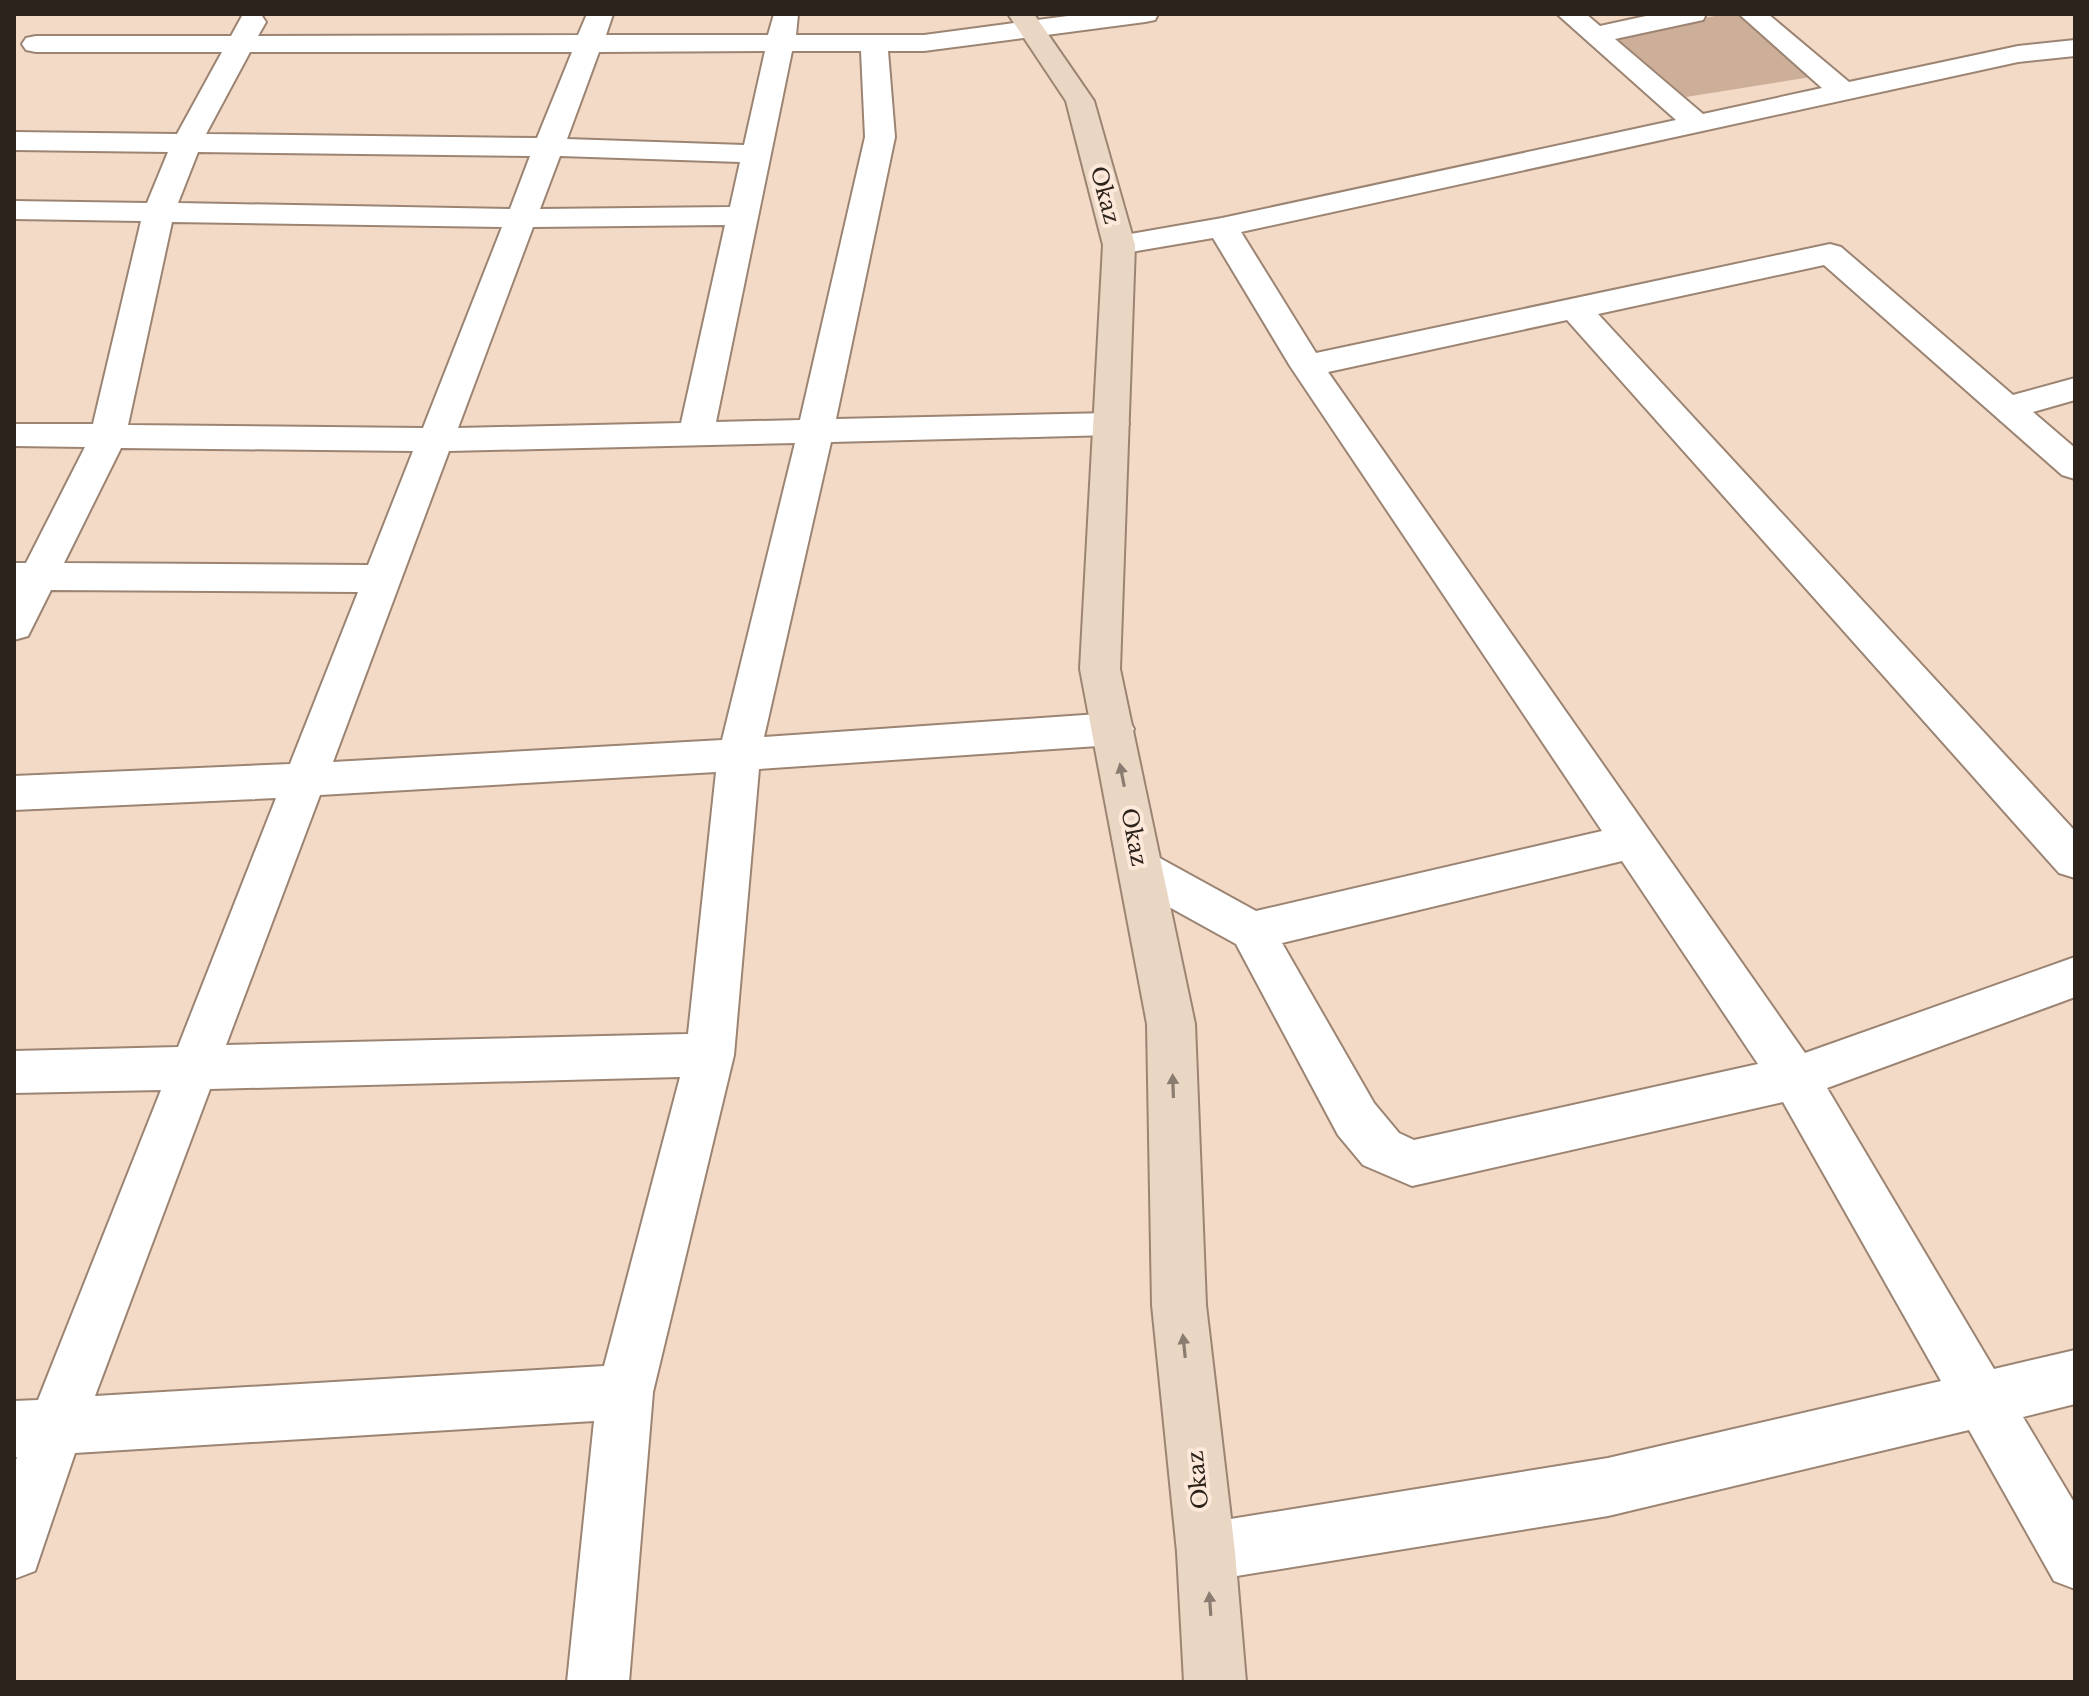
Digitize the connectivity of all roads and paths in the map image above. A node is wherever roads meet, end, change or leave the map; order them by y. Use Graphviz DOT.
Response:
graph roads {
  1 [pos="58,14"];
  2 [pos="257,14"];
  3 [pos="1145,14"];
  4 [pos="1570,14"];
  5 [pos="1693,14"];
  6 [pos="1752,14"];
  7 [pos="1028,22"];
  8 [pos="594,28"];
  9 [pos="784,28"];
  10 [pos="1595,35"];
  11 [pos="240,43"];
  12 [pos="874,43"];
  13 [pos="2075,48"];
  14 [pos="1844,92"];
  15 [pos="1698,124"];
  16 [pos="14,141"];
  17 [pos="186,144"];
  18 [pos="548,147"];
  19 [pos="756,154"];
  20 [pos="14,210"];
  21 [pos="159,212"];
  22 [pos="743,216"];
  23 [pos="521,218"];
  24 [pos="1222,227"];
  25 [pos="1119,245"];
  26 [pos="1575,309"];
  27 [pos="1307,366"];
  28 [pos="2075,389"];
  29 [pos="2009,407"];
  30 [pos="1111,424"];
  31 [pos="815,433"];
  32 [pos="14,435"];
  33 [pos="696,435"];
  34 [pos="108,437"];
  35 [pos="436,440"];
  36 [pos="2075,467"];
  37 [pos="26,576"];
  38 [pos="382,579"];
  39 [pos="14,626"];
  40 [pos="1113,729"];
  41 [pos="739,756"];
  42 [pos="304,782"];
  43 [pos="14,793"];
  44 [pos="1632,841"];
  45 [pos="2075,860"];
  46 [pos="1140,869"];
  47 [pos="1252,931"];
  48 [pos="2075,977"];
  49 [pos="710,1055"];
  50 [pos="194,1067"];
  51 [pos="14,1072"];
  52 [pos="1795,1078"];
  53 [pos="2075,1377"];
  54 [pos="625,1392"];
  55 [pos="1980,1401"];
  56 [pos="35,1427"];
  57 [pos="14,1550"];
  58 [pos="1206,1552"];
  59 [pos="2075,1560"];
  60 [pos="598,1682"];
  61 [pos="1215,1682"];
  1 -- 11 [label="street"];
  2 -- 11 [label="street"];
  3 -- 7 [label="street"];
  4 -- 10 [label="street"];
  5 -- 10 [label="street"];
  6 -- 14 [label="street"];
  7 -- 12 [label="street"];
  7 -- 25 [label="street, Okaz"];
  8 -- 9 [label="street"];
  8 -- 11 [label="street"];
  8 -- 18 [label="street"];
  9 -- 12 [label="street"];
  9 -- 19 [label="street"];
  10 -- 15 [label="street"];
  11 -- 17 [label="street"];
  12 -- 31 [label="street"];
  13 -- 14 [label="street"];
  14 -- 15 [label="street"];
  15 -- 24 [label="street"];
  16 -- 17 [label="street"];
  17 -- 18 [label="street"];
  17 -- 21 [label="street"];
  18 -- 19 [label="street"];
  18 -- 23 [label="street"];
  19 -- 22 [label="street"];
  20 -- 21 [label="street"];
  21 -- 23 [label="street"];
  21 -- 34 [label="street"];
  22 -- 23 [label="street"];
  22 -- 33 [label="street"];
  23 -- 35 [label="street"];
  24 -- 25 [label="street"];
  24 -- 27 [label="street"];
  25 -- 30 [label="street, Okaz"];
  26 -- 27 [label="street"];
  26 -- 29 [label="street"];
  26 -- 45 [label="street"];
  27 -- 44 [label="street"];
  28 -- 29 [label="street"];
  29 -- 36 [label="street"];
  30 -- 31 [label="street"];
  30 -- 40 [label="street, Okaz"];
  31 -- 33 [label="street"];
  31 -- 41 [label="street"];
  32 -- 34 [label="street"];
  33 -- 35 [label="street"];
  34 -- 35 [label="street"];
  34 -- 37 [label="street"];
  35 -- 38 [label="street"];
  37 -- 38 [label="street"];
  37 -- 39 [label="street"];
  38 -- 42 [label="street"];
  40 -- 41 [label="street"];
  46 -- 40 [label="street, Okaz, one-way"];
  41 -- 42 [label="street"];
  41 -- 49 [label="street"];
  42 -- 43 [label="street"];
  42 -- 50 [label="street"];
  44 -- 47 [label="street"];
  44 -- 52 [label="street"];
  46 -- 47 [label="street"];
  58 -- 46 [label="street, Okaz, one-way"];
  47 -- 52 [label="street"];
  48 -- 52 [label="street"];
  49 -- 50 [label="street"];
  49 -- 54 [label="street"];
  50 -- 51 [label="street"];
  50 -- 56 [label="street"];
  52 -- 55 [label="street"];
  53 -- 55 [label="street"];
  54 -- 56 [label="street"];
  54 -- 60 [label="street"];
  55 -- 58 [label="street"];
  55 -- 59 [label="street"];
  56 -- 57 [label="street"];
  61 -- 58 [label="street, Okaz, one-way"];
}
